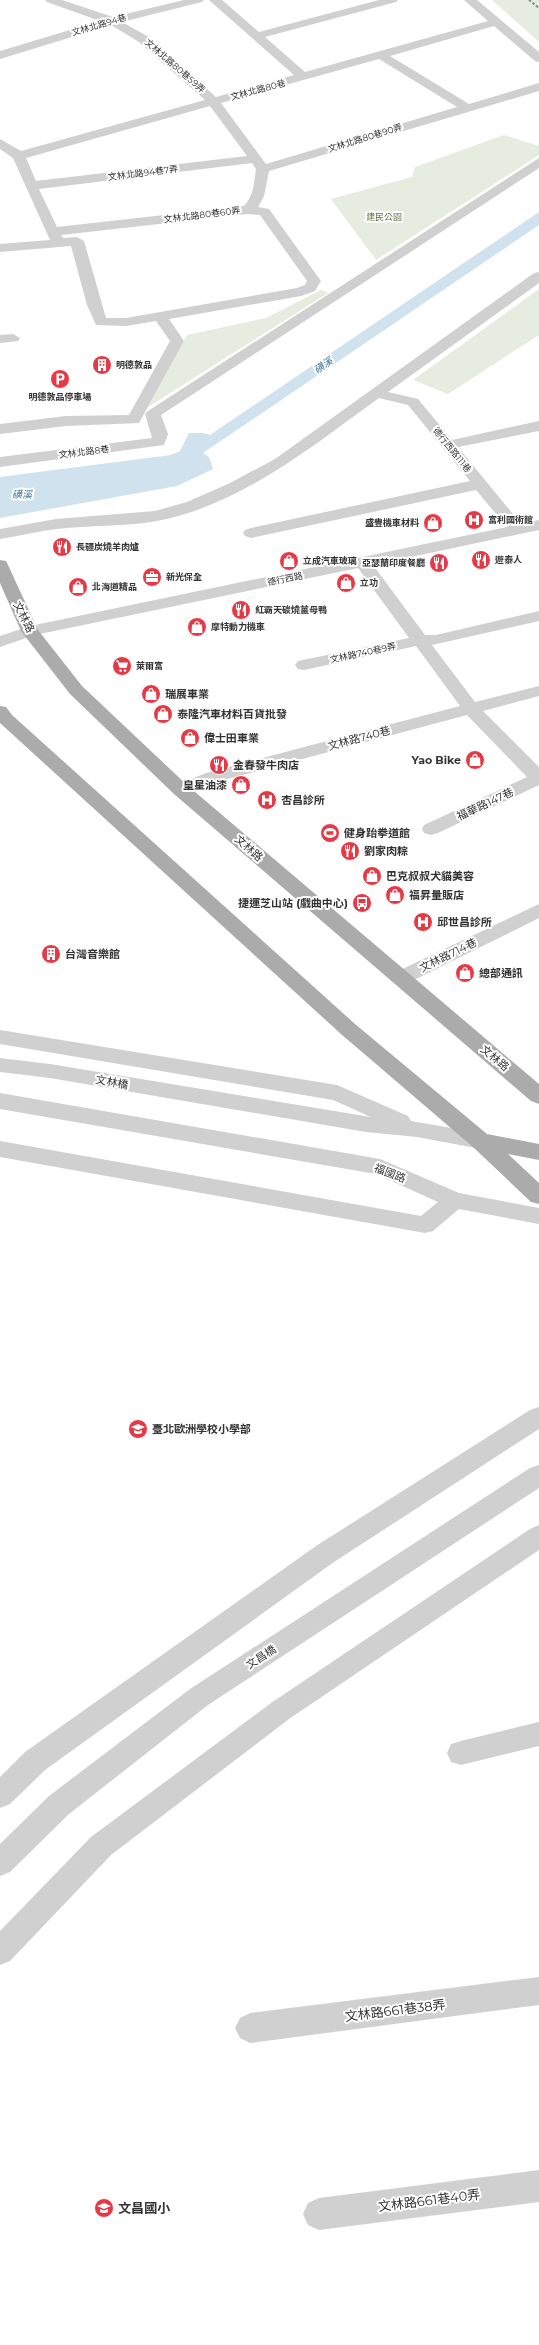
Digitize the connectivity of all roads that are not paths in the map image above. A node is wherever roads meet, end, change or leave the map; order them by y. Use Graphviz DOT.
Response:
graph roads {
  1 [pos="51,0"];
  2 [pos="198,0"];
  3 [pos="215,0"];
  4 [pos="392,0"];
  5 [pos="470,0"];
  6 [pos="112,21"];
  7 [pos="497,22"];
  8 [pos="256,36"];
  9 [pos="0,55"];
  10 [pos="381,55"];
  11 [pos="539,58"];
  12 [pos="304,77"];
  13 [pos="539,87"];
  14 [pos="213,102"];
  15 [pos="467,108"];
  16 [pos="0,143"];
  17 [pos="19,156"];
  18 [pos="539,162"];
  19 [pos="259,164"];
  20 [pos="31,186"];
  21 [pos="248,210"];
  22 [pos="56,237"];
  23 [pos="0,248"];
  24 [pos="539,276"];
  25 [pos="160,316"];
  26 [pos="375,393"];
  27 [pos="539,426"];
  28 [pos="0,429"];
  29 [pos="448,445"];
  30 [pos="0,462"];
  31 [pos="480,484"];
  32 [pos="539,524"];
  33 [pos="517,529"];
  34 [pos="251,533"];
  35 [pos="0,534"];
  36 [pos="363,563"];
  37 [pos="0,565"];
  38 [pos="539,616"];
  39 [pos="30,631"];
  40 [pos="422,640"];
  41 [pos="0,642"];
  42 [pos="304,665"];
  43 [pos="539,690"];
  44 [pos="470,708"];
  45 [pos="0,711"];
  46 [pos="539,778"];
  47 [pos="181,790"];
  48 [pos="432,829"];
  49 [pos="539,910"];
  50 [pos="401,978"];
  51 [pos="0,1037"];
  52 [pos="0,1065"];
  53 [pos="539,1096"];
  54 [pos="0,1101"];
  55 [pos="417,1129"];
  56 [pos="481,1141"];
  57 [pos="0,1149"];
  58 [pos="539,1152"];
  59 [pos="539,1196"];
  60 [pos="455,1200"];
  61 [pos="539,1216"];
  62 [pos="539,1417"];
  63 [pos="539,1475"];
  64 [pos="539,1536"];
  65 [pos="539,1734"];
  66 [pos="461,1753"];
  67 [pos="0,1795"];
  68 [pos="0,1863"];
  69 [pos="0,1951"];
  70 [pos="539,1991"];
  71 [pos="250,2028"];
  72 [pos="539,2186"];
  73 [pos="320,2214"];
  1 -- 6 [label="street, 文林北路80巷59弄"];
  2 -- 6 [label="street, 文林北路94巷"];
  3 -- 8 [label="street"];
  4 -- 8 [label="street"];
  5 -- 7 [label="street"];
  6 -- 9 [label="street, 文林北路94巷"];
  6 -- 14 [label="street, 文林北路80巷59弄"];
  7 -- 10 [label="street, 文林北路80巷"];
  7 -- 11 [label="street"];
  8 -- 12 [label="street"];
  10 -- 12 [label="street, 文林北路80巷"];
  10 -- 15 [label="street"];
  12 -- 14 [label="street, 文林北路80巷"];
  13 -- 15 [label="street, 文林北路80巷90弄"];
  14 -- 17 [label="street, 文林北路80巷"];
  14 -- 19 [label="street"];
  15 -- 19 [label="street, 文林北路80巷90弄"];
  16 -- 17 [label="street"];
  17 -- 20 [label="street"];
  18 -- 30 [label="street, 文林北路8巷"];
  19 -- 20 [label="street, 文林北路94巷7弄"];
  19 -- 21 [label="street, 文林北路80巷60弄"];
  20 -- 22 [label="street"];
  21 -- 22 [label="street, 文林北路80巷60弄"];
  21 -- 25 [label="street"];
  22 -- 23 [label="street"];
  22 -- 25 [label="street"];
  24 -- 26 [label="street"];
  25 -- 28 [label="street"];
  26 -- 29 [label="street, 德行西路111巷"];
  26 -- 35 [label="street"];
  27 -- 29 [label="street"];
  29 -- 31 [label="street, 德行西路111巷"];
  31 -- 33 [label="street, 德行西路111巷"];
  31 -- 34 [label="street"];
  32 -- 33 [label="street, 德行西路"];
  33 -- 36 [label="street, 德行西路"];
  36 -- 39 [label="street, 德行西路"];
  36 -- 40 [label="street"];
  37 -- 39 [label="main road, 文林路"];
  38 -- 40 [label="street, 文林路740巷9弄"];
  39 -- 41 [label="street, 德行西路"];
  39 -- 47 [label="main road, 文林路"];
  40 -- 42 [label="street, 文林路740巷9弄"];
  40 -- 44 [label="street"];
  43 -- 44 [label="street, 文林路740巷"];
  44 -- 46 [label="street"];
  44 -- 47 [label="street, 文林路740巷"];
  45 -- 56 [label="main road"];
  46 -- 48 [label="street, 福華路147巷"];
  47 -- 50 [label="main road, 文林路"];
  49 -- 50 [label="street, 文林路714巷"];
  50 -- 53 [label="main road, 文林路"];
  51 -- 55 [label="street"];
  52 -- 55 [label="street, 文林橋"];
  54 -- 60 [label="street, 福國路"];
  55 -- 56 [label="street"];
  56 -- 58 [label="main road"];
  56 -- 59 [label="main road"];
  57 -- 60 [label="street"];
  60 -- 61 [label="street, 福國路"];
  62 -- 67 [label="street"];
  63 -- 68 [label="street, 文昌橋"];
  64 -- 69 [label="street"];
  65 -- 66 [label="street"];
  70 -- 71 [label="street, 文林路661巷38弄"];
  72 -- 73 [label="street, 文林路661巷40弄"];
}
